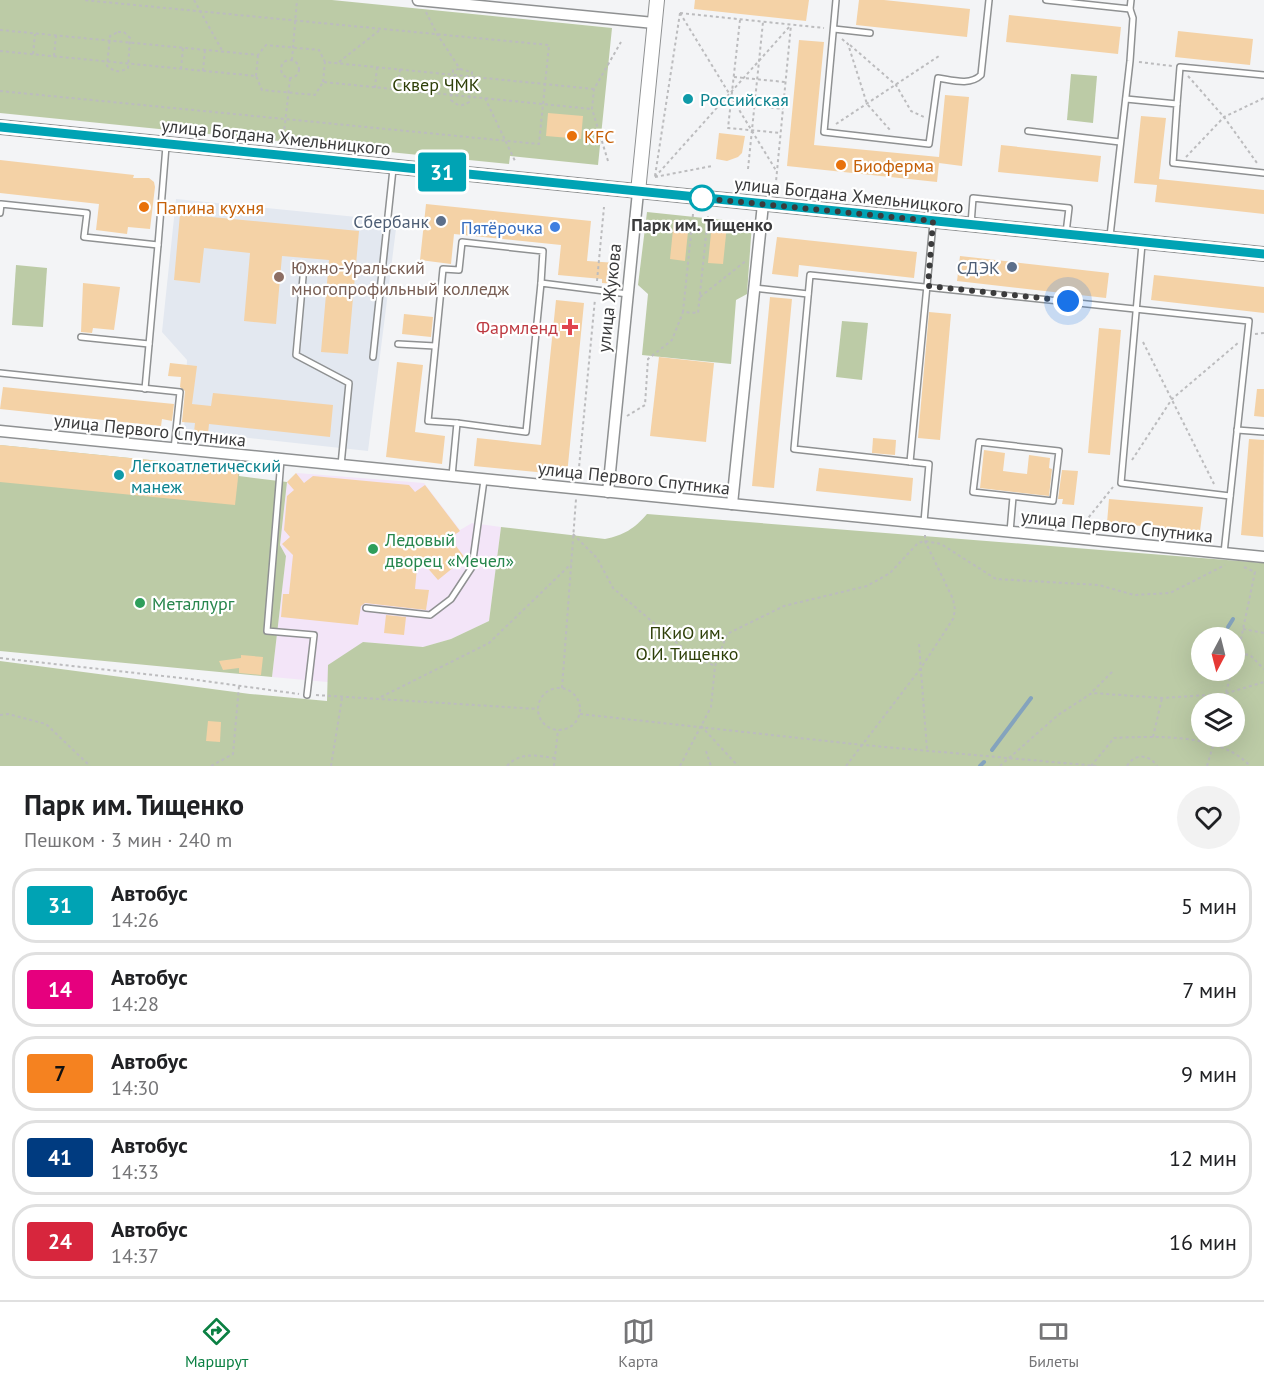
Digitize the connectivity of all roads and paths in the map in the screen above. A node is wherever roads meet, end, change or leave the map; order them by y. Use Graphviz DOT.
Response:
graph roads {
  1 [pos="83,0"];
  2 [pos="194,0"];
  3 [pos="297,0"];
  4 [pos="418,0"];
  5 [pos="423,0"];
  6 [pos="657,0"];
  7 [pos="836,0"];
  8 [pos="989,0"];
  9 [pos="1046,0"];
  10 [pos="1131,0"];
  11 [pos="1130,9"];
  12 [pos="201,11"];
  13 [pos="680,13"];
  14 [pos="295,20"];
  15 [pos="740,20"];
  16 [pos="763,22"];
  17 [pos="654,23"];
  18 [pos="790,25"];
  19 [pos="381,28"];
  20 [pos="0,30"];
  21 [pos="833,31"];
  22 [pos="870,33"];
  23 [pos="35,34"];
  24 [pos="437,34"];
  25 [pos="56,36"];
  26 [pos="110,41"];
  27 [pos="621,42"];
  28 [pos="130,43"];
  29 [pos="848,44"];
  30 [pos="183,48"];
  31 [pos="292,48"];
  32 [pos="205,50"];
  33 [pos="0,51"];
  34 [pos="223,52"];
  35 [pos="33,54"];
  36 [pos="258,55"];
  37 [pos="54,56"];
  38 [pos="939,56"];
  39 [pos="292,60"];
  40 [pos="759,60"];
  41 [pos="1130,61"];
  42 [pos="108,62"];
  43 [pos="325,62"];
  44 [pos="338,63"];
  45 [pos="128,64"];
  46 [pos="377,67"];
  47 [pos="1180,67"];
  48 [pos="181,69"];
  49 [pos="400,69"];
  50 [pos="460,69"];
  51 [pos="203,71"];
  52 [pos="453,75"];
  53 [pos="1264,75"];
  54 [pos="256,76"];
  55 [pos="472,77"];
  56 [pos="734,77"];
  57 [pos="743,78"];
  58 [pos="290,79"];
  59 [pos="757,79"];
  60 [pos="785,81"];
  61 [pos="322,82"];
  62 [pos="545,84"];
  63 [pos="896,85"];
  64 [pos="375,88"];
  65 [pos="594,89"];
  66 [pos="398,90"];
  67 [pos="732,90"];
  68 [pos="0,91"];
  69 [pos="288,92"];
  70 [pos="451,95"];
  71 [pos="730,95"];
  72 [pos="470,97"];
  73 [pos="1264,98"];
  74 [pos="485,99"];
  75 [pos="1126,99"];
  76 [pos="731,103"];
  77 [pos="543,104"];
  78 [pos="735,104"];
  79 [pos="867,104"];
  80 [pos="1177,104"];
  81 [pos="755,105"];
  82 [pos="592,109"];
  83 [pos="783,109"];
  84 [pos="1224,117"];
  85 [pos="285,119"];
  86 [pos="932,121"];
  87 [pos="0,128"];
  88 [pos="752,130"];
  89 [pos="1028,131"];
  90 [pos="824,132"];
  91 [pos="781,133"];
  92 [pos="506,141"];
  93 [pos="900,141"];
  94 [pos="1120,142"];
  95 [pos="283,143"];
  96 [pos="166,144"];
  97 [pos="608,161"];
  98 [pos="516,163"];
  99 [pos="1257,163"];
  100 [pos="1179,164"];
  101 [pos="712,166"];
  102 [pos="393,167"];
  103 [pos="748,169"];
  104 [pos="777,172"];
  105 [pos="1264,173"];
  106 [pos="655,177"];
  107 [pos="638,192"];
  108 [pos="775,192"];
  109 [pos="763,204"];
  110 [pos="604,207"];
  111 [pos="0,213"];
  112 [pos="693,214"];
  113 [pos="708,216"];
  114 [pos="933,221"];
  115 [pos="971,225"];
  116 [pos="1066,234"];
  117 [pos="1110,239"];
  118 [pos="1143,242"];
  119 [pos="158,245"];
  120 [pos="759,250"];
  121 [pos="1264,254"];
  122 [pos="304,266"];
  123 [pos="541,283"];
  124 [pos="928,286"];
  125 [pos="754,288"];
  126 [pos="596,290"];
  127 [pos="628,294"];
  128 [pos="808,294"];
  129 [pos="700,297"];
  130 [pos="1138,309"];
  131 [pos="683,312"];
  132 [pos="1136,327"];
  133 [pos="1264,333"];
  134 [pos="1248,334"];
  135 [pos="81,337"];
  136 [pos="149,344"];
  137 [pos="398,344"];
  138 [pos="435,346"];
  139 [pos="374,357"];
  140 [pos="0,373"];
  141 [pos="145,389"];
  142 [pos="1172,399"];
  143 [pos="627,416"];
  144 [pos="457,423"];
  145 [pos="1237,430"];
  146 [pos="0,431"];
  147 [pos="1264,432"];
  148 [pos="174,449"];
  149 [pos="281,459"];
  150 [pos="910,462"];
  151 [pos="340,465"];
  152 [pos="1122,476"];
  153 [pos="452,477"];
  154 [pos="483,480"];
  155 [pos="577,489"];
  156 [pos="608,492"];
  157 [pos="1220,495"];
  158 [pos="1230,496"];
  159 [pos="1013,497"];
  160 [pos="732,504"];
  161 [pos="924,522"];
  162 [pos="1085,522"];
  163 [pos="1010,532"];
  164 [pos="573,534"];
  165 [pos="926,541"];
  166 [pos="1264,556"];
  167 [pos="1226,558"];
  168 [pos="571,564"];
  169 [pos="1236,564"];
  170 [pos="366,608"];
  171 [pos="1243,627"];
  172 [pos="1245,629"];
  173 [pos="1264,633"];
  174 [pos="919,644"];
  175 [pos="1245,654"];
  176 [pos="0,658"];
  177 [pos="715,666"];
  178 [pos="921,668"];
  179 [pos="1264,669"];
  180 [pos="1114,670"];
  181 [pos="1264,682"];
  182 [pos="240,686"];
  183 [pos="562,688"];
  184 [pos="1092,693"];
  185 [pos="1227,693"];
  186 [pos="307,694"];
  187 [pos="1191,696"];
  188 [pos="342,698"];
  189 [pos="378,698"];
  190 [pos="1162,698"];
  191 [pos="538,709"];
  192 [pos="1,714"];
  193 [pos="580,714"];
  194 [pos="701,726"];
  195 [pos="558,730"];
  196 [pos="1153,736"];
  197 [pos="1191,740"];
  198 [pos="863,745"];
  199 [pos="1213,747"];
  200 [pos="1222,747"];
  201 [pos="927,750"];
  202 [pos="706,751"];
  203 [pos="555,758"];
  204 [pos="1007,758"];
  205 [pos="90,766"];
  206 [pos="211,766"];
  207 [pos="331,766"];
  208 [pos="507,766"];
  209 [pos="554,766"];
  210 [pos="680,766"];
  211 [pos="711,766"];
  212 [pos="738,766"];
  213 [pos="846,766"];
  214 [pos="1000,766"];
  215 [pos="1092,766"];
  216 [pos="1097,766"];
  217 [pos="1127,766"];
  218 [pos="1156,766"];
  219 [pos="1207,766"];
  220 [pos="1250,766"];
  1 -- 12 [label="path"];
  2 -- 12 [label="path"];
  3 -- 14 [label="path"];
  4 -- 5 [label="street"];
  5 -- 17 [label="street"];
  5 -- 24 [label="path"];
  6 -- 17 [label="main road, улица Жукова"];
  7 -- 21 [label="lane"];
  8 -- 86 [label="lane"];
  9 -- 11 [label="lane"];
  10 -- 11 [label="lane"];
  11 -- 41 [label="lane"];
  12 -- 14 [label="path"];
  12 -- 34 [label="path"];
  13 -- 15 [label="path"];
  13 -- 71 [label="path"];
  13 -- 106 [label="path"];
  14 -- 19 [label="path"];
  14 -- 31 [label="path"];
  15 -- 16 [label="path"];
  15 -- 56 [label="path"];
  16 -- 18 [label="path"];
  16 -- 40 [label="path"];
  17 -- 107 [label="main road, улица Жукова"];
  18 -- 21 [label="path"];
  18 -- 40 [label="path"];
  18 -- 60 [label="path"];
  19 -- 24 [label="path"];
  19 -- 44 [label="path"];
  20 -- 23 [label="path"];
  21 -- 22 [label="lane"];
  21 -- 29 [label="path"];
  21 -- 90 [label="lane"];
  23 -- 25 [label="path"];
  23 -- 35 [label="path"];
  24 -- 50 [label="path"];
  24 -- 62 [label="path"];
  25 -- 26 [label="path"];
  25 -- 37 [label="path"];
  26 -- 28 [label="path"];
  26 -- 28 [label="path"];
  26 -- 42 [label="path"];
  27 -- 65 [label="path"];
  28 -- 30 [label="path"];
  28 -- 45 [label="path"];
  29 -- 63 [label="path"];
  29 -- 79 [label="path"];
  30 -- 32 [label="path"];
  30 -- 48 [label="path"];
  31 -- 36 [label="path"];
  31 -- 39 [label="path"];
  31 -- 43 [label="path"];
  32 -- 34 [label="path"];
  32 -- 51 [label="path"];
  33 -- 35 [label="path"];
  34 -- 36 [label="path"];
  35 -- 37 [label="path"];
  36 -- 54 [label="path"];
  37 -- 42 [label="path"];
  38 -- 63 [label="path"];
  39 -- 58 [label="path"];
  39 -- 58 [label="path"];
  40 -- 57 [label="path"];
  40 -- 59 [label="path"];
  41 -- 47 [label="path"];
  41 -- 75 [label="lane"];
  42 -- 45 [label="path"];
  42 -- 45 [label="path"];
  43 -- 44 [label="path"];
  43 -- 61 [label="path"];
  44 -- 46 [label="path"];
  45 -- 48 [label="path"];
  46 -- 49 [label="path"];
  46 -- 64 [label="path"];
  47 -- 53 [label="lane"];
  47 -- 80 [label="lane"];
  47 -- 84 [label="path"];
  48 -- 51 [label="path"];
  49 -- 52 [label="path"];
  49 -- 66 [label="path"];
  50 -- 52 [label="path"];
  50 -- 55 [label="path"];
  51 -- 54 [label="path"];
  52 -- 55 [label="path"];
  52 -- 70 [label="path"];
  54 -- 69 [label="path"];
  55 -- 62 [label="path"];
  55 -- 72 [label="path"];
  56 -- 57 [label="path"];
  56 -- 67 [label="path"];
  57 -- 59 [label="path"];
  57 -- 67 [label="path"];
  58 -- 69 [label="path"];
  59 -- 60 [label="path"];
  59 -- 81 [label="path"];
  60 -- 83 [label="path"];
  61 -- 64 [label="path"];
  61 -- 69 [label="path"];
  62 -- 65 [label="path"];
  62 -- 77 [label="path"];
  63 -- 79 [label="path"];
  63 -- 86 [label="path"];
  64 -- 66 [label="path"];
  65 -- 82 [label="path"];
  66 -- 70 [label="path"];
  67 -- 71 [label="path"];
  68 -- 85 [label="path"];
  69 -- 85 [label="path"];
  70 -- 72 [label="path"];
  70 -- 72 [label="path"];
  71 -- 76 [label="path"];
  71 -- 78 [label="path"];
  71 -- 106 [label="path"];
  72 -- 74 [label="path"];
  73 -- 84 [label="path"];
  74 -- 77 [label="path"];
  74 -- 92 [label="path"];
  75 -- 80 [label="lane"];
  75 -- 94 [label="lane"];
  76 -- 78 [label="path"];
  76 -- 88 [label="path"];
  77 -- 82 [label="path"];
  77 -- 92 [label="path"];
  78 -- 81 [label="path"];
  78 -- 88 [label="path"];
  79 -- 90 [label="path"];
  79 -- 93 [label="path"];
  80 -- 100 [label="lane"];
  81 -- 83 [label="path"];
  81 -- 88 [label="path"];
  82 -- 97 [label="path"];
  83 -- 91 [label="path"];
  84 -- 99 [label="path"];
  84 -- 100 [label="path"];
  85 -- 92 [label="path"];
  85 -- 95 [label="path"];
  86 -- 93 [label="lane"];
  87 -- 96 [label="main road, улица Богдана Хмельницкого"];
  88 -- 91 [label="path"];
  88 -- 103 [label="path"];
  88 -- 104 [label="path"];
  89 -- 94 [label="lane"];
  90 -- 93 [label="lane"];
  91 -- 104 [label="path"];
  92 -- 98 [label="path"];
  94 -- 117 [label="lane"];
  96 -- 102 [label="main road, улица Богдана Хмельницкого"];
  96 -- 119 [label="lane"];
  100 -- 105 [label="lane"];
  101 -- 106 [label="path"];
  102 -- 107 [label="main road, улица Богдана Хмельницкого"];
  102 -- 139 [label="lane"];
  104 -- 108 [label="path"];
  107 -- 109 [label="main road, улица Богдана Хмельницкого"];
  107 -- 127 [label="street, улица Жукова"];
  109 -- 114 [label="main road, улица Богдана Хмельницкого"];
  109 -- 120 [label="street"];
  110 -- 126 [label="path"];
  111 -- 119 [label="lane"];
  112 -- 131 [label="path"];
  113 -- 129 [label="path"];
  114 -- 115 [label="main road, улица Богдана Хмельницкого"];
  114 -- 124 [label="lane"];
  115 -- 116 [label="main road, улица Богдана Хмельницкого"];
  115 -- 116 [label="lane"];
  116 -- 117 [label="main road, улица Богдана Хмельницкого"];
  117 -- 118 [label="main road, улица Богдана Хмельницкого"];
  118 -- 121 [label="main road, улица Богдана Хмельницкого"];
  118 -- 130 [label="lane"];
  119 -- 136 [label="lane"];
  120 -- 125 [label="street"];
  120 -- 129 [label="path"];
  122 -- 151 [label="lane"];
  123 -- 126 [label="lane"];
  123 -- 138 [label="lane"];
  123 -- 144 [label="lane"];
  124 -- 128 [label="lane"];
  124 -- 130 [label="lane"];
  124 -- 150 [label="lane"];
  125 -- 128 [label="lane"];
  125 -- 160 [label="street"];
  126 -- 127 [label="lane"];
  126 -- 155 [label="path"];
  127 -- 156 [label="street, улица Жукова"];
  128 -- 150 [label="lane"];
  129 -- 131 [label="path"];
  130 -- 132 [label="lane"];
  130 -- 134 [label="lane"];
  131 -- 143 [label="path"];
  132 -- 142 [label="path"];
  132 -- 152 [label="lane"];
  133 -- 134 [label="path"];
  134 -- 142 [label="path"];
  134 -- 145 [label="lane"];
  135 -- 136 [label="lane"];
  136 -- 141 [label="lane"];
  137 -- 138 [label="lane"];
  138 -- 144 [label="lane"];
  140 -- 141 [label="lane"];
  141 -- 148 [label="lane"];
  142 -- 152 [label="path"];
  142 -- 157 [label="path"];
  144 -- 153 [label="lane"];
  145 -- 147 [label="lane"];
  145 -- 158 [label="lane"];
  146 -- 148 [label="street, улица Первого Спутника"];
  148 -- 149 [label="street, улица Первого Спутника"];
  149 -- 151 [label="street, улица Первого Спутника"];
  149 -- 186 [label="lane"];
  150 -- 161 [label="lane"];
  151 -- 153 [label="street, улица Первого Спутника"];
  152 -- 157 [label="lane"];
  152 -- 162 [label="path"];
  153 -- 154 [label="street, улица Первого Спутника"];
  154 -- 155 [label="street, улица Первого Спутника"];
  154 -- 170 [label="lane"];
  155 -- 156 [label="street, улица Первого Спутника"];
  155 -- 164 [label="path"];
  156 -- 160 [label="street, улица Первого Спутника"];
  157 -- 158 [label="lane"];
  158 -- 167 [label="lane"];
  159 -- 159 [label="lane"];
  159 -- 163 [label="lane"];
  160 -- 161 [label="street, улица Первого Спутника"];
  161 -- 163 [label="street, улица Первого Спутника"];
  163 -- 167 [label="street, улица Первого Спутника"];
  164 -- 168 [label="path"];
  164 -- 177 [label="path"];
  165 -- 167 [label="path"];
  165 -- 177 [label="path"];
  165 -- 178 [label="path"];
  166 -- 167 [label="street, улица Первого Спутника"];
  168 -- 183 [label="path"];
  168 -- 189 [label="path"];
  169 -- 171 [label="path"];
  172 -- 173 [label="path"];
  174 -- 178 [label="path"];
  175 -- 179 [label="path"];
  176 -- 182 [label="path"];
  177 -- 194 [label="path"];
  178 -- 198 [label="path"];
  178 -- 201 [label="path"];
  180 -- 184 [label="path"];
  181 -- 185 [label="path"];
  182 -- 186 [label="path"];
  182 -- 206 [label="path"];
  183 -- 191 [label="path"];
  183 -- 193 [label="path"];
  184 -- 190 [label="path"];
  184 -- 204 [label="path"];
  186 -- 188 [label="path"];
  187 -- 190 [label="path"];
  188 -- 189 [label="path"];
  188 -- 207 [label="path"];
  189 -- 191 [label="path"];
  190 -- 196 [label="path"];
  191 -- 195 [label="path"];
  192 -- 205 [label="path"];
  193 -- 194 [label="path"];
  193 -- 195 [label="path"];
  194 -- 198 [label="path"];
  194 -- 210 [label="path"];
  194 -- 212 [label="path"];
  195 -- 203 [label="path"];
  196 -- 197 [label="path"];
  196 -- 215 [label="path"];
  198 -- 201 [label="path"];
  198 -- 213 [label="path"];
  199 -- 219 [label="path"];
  200 -- 220 [label="path"];
  201 -- 204 [label="path"];
  202 -- 211 [label="path"];
  203 -- 208 [label="path"];
  203 -- 209 [label="path"];
  204 -- 214 [label="path"];
  204 -- 215 [label="path"];
  215 -- 216 [label="path"];
  217 -- 218 [label="path"];
}
